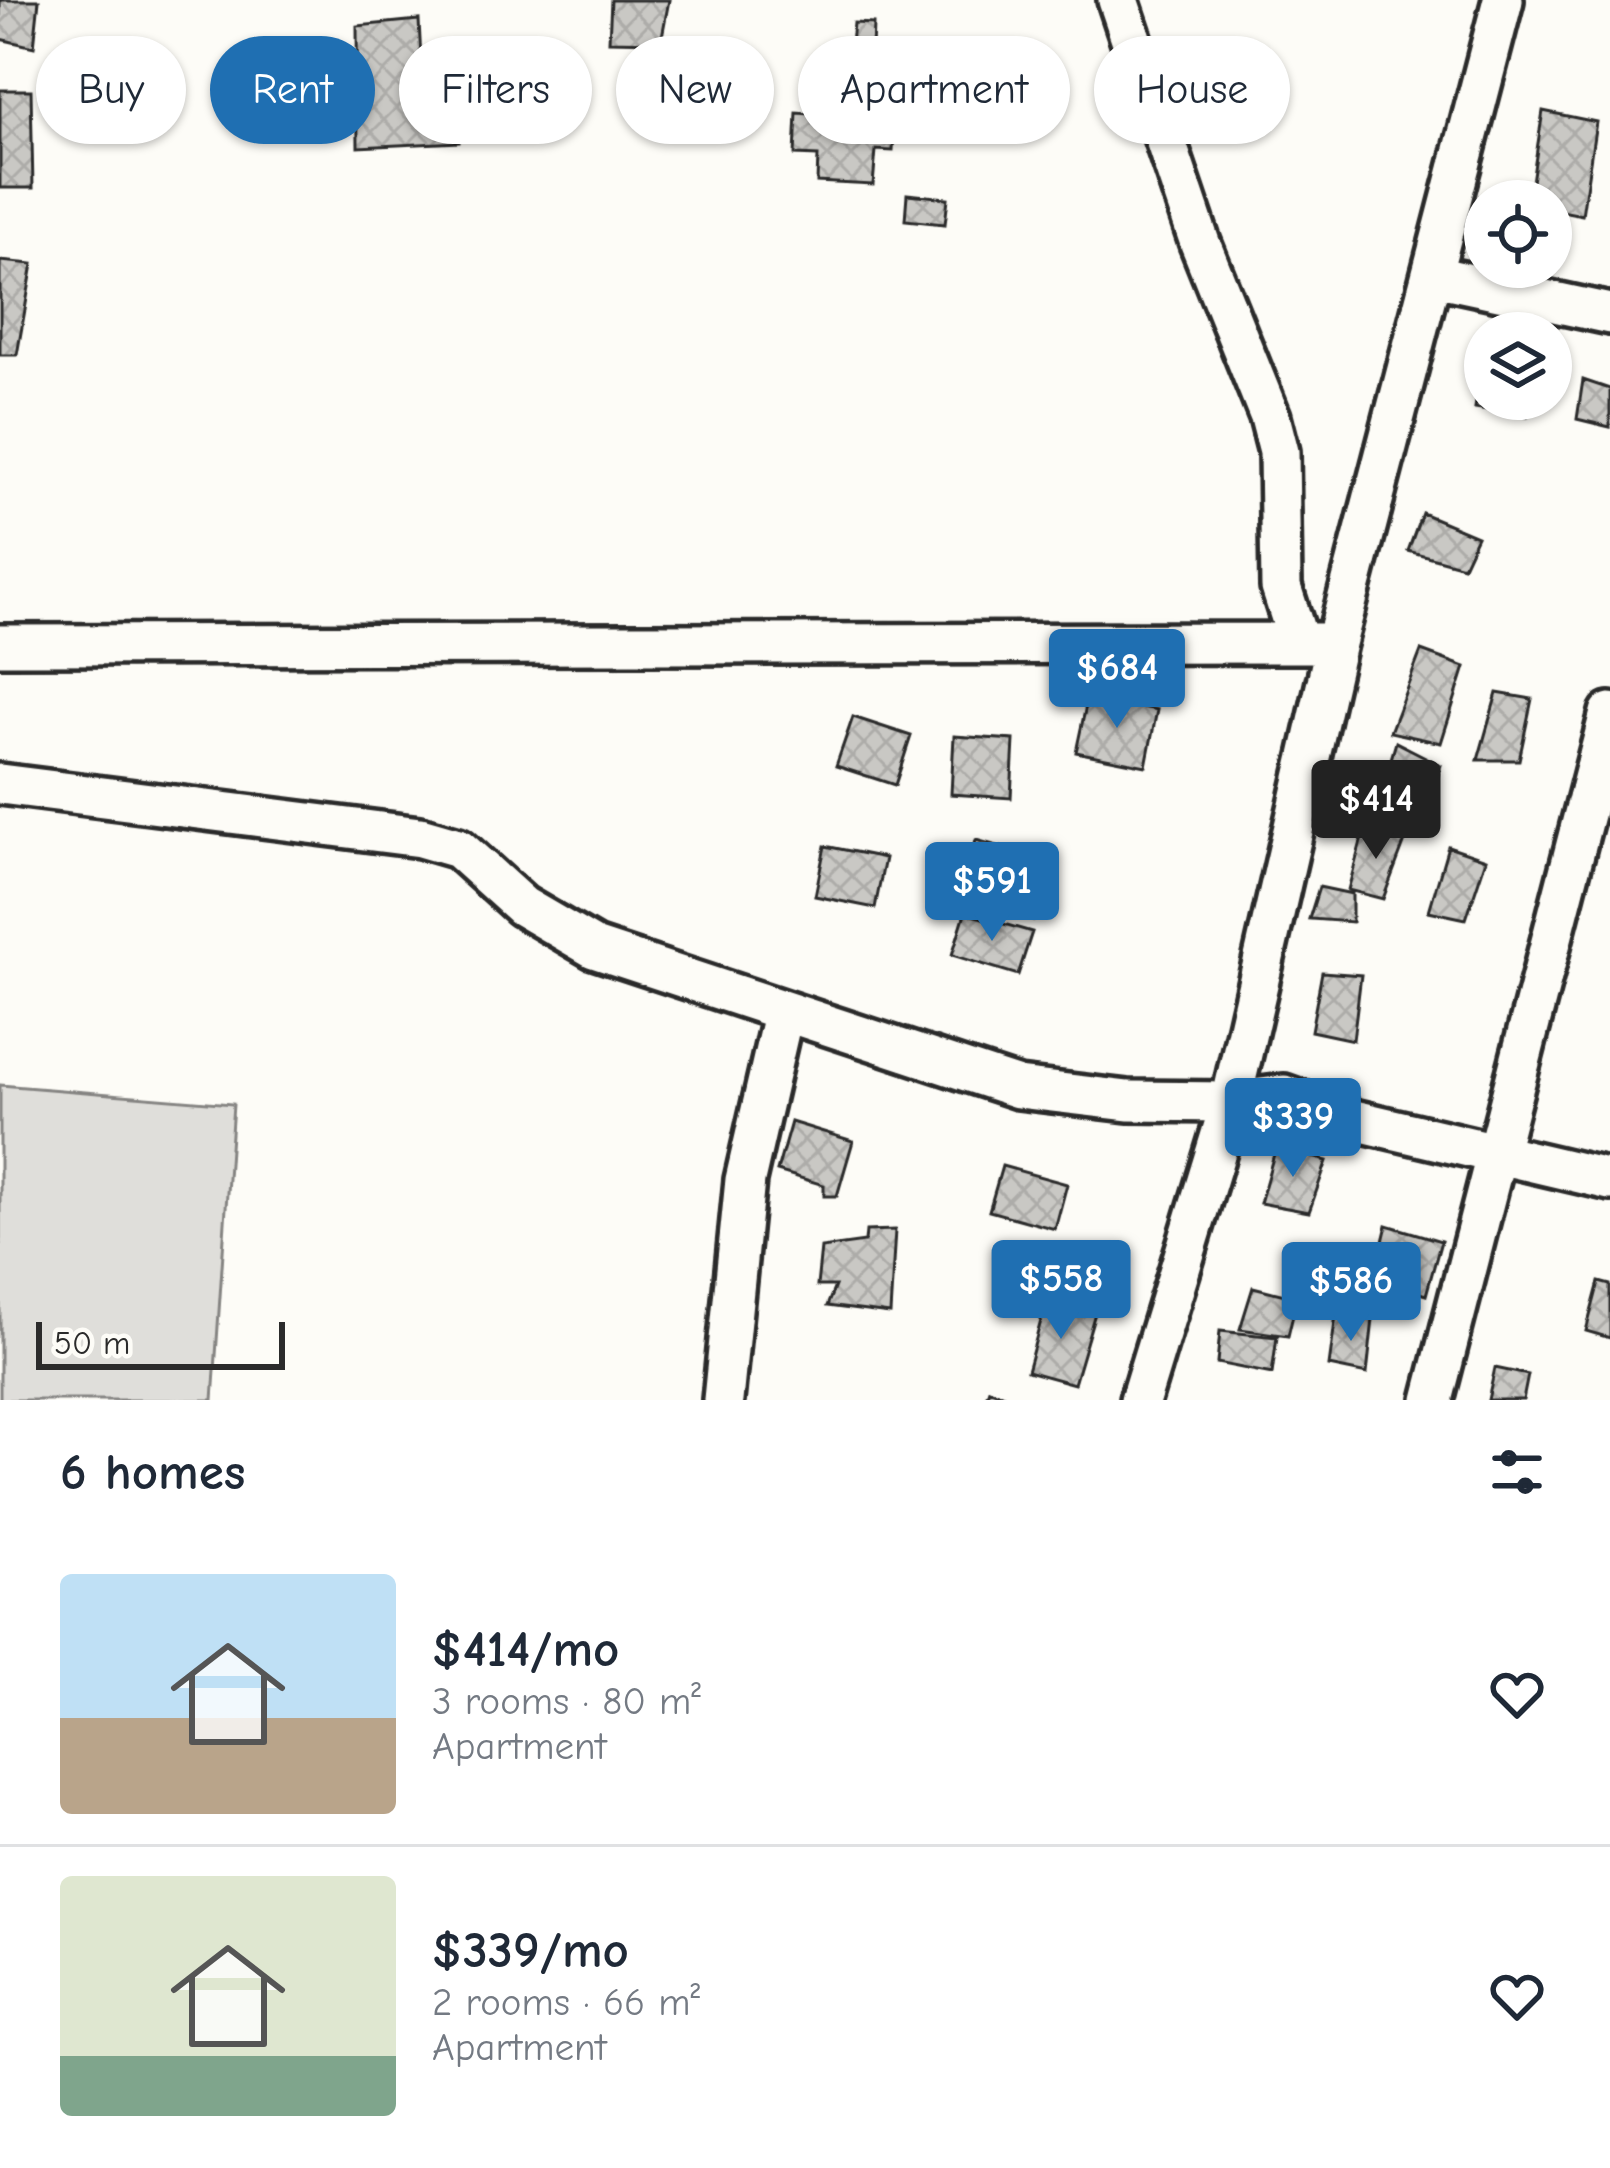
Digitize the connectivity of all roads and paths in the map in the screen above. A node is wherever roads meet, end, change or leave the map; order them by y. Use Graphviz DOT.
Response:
graph roads {
  1 [pos="1118,0"];
  2 [pos="1501,0"];
  3 [pos="1434,276"];
  4 [pos="1610,314"];
  5 [pos="1318,643"];
  6 [pos="0,645"];
  7 [pos="1610,712"];
  8 [pos="0,784"];
  9 [pos="783,1014"];
  10 [pos="1231,1102"];
  11 [pos="1499,1153"];
  12 [pos="1610,1180"];
  13 [pos="723,1400"];
  14 [pos="1140,1400"];
  15 [pos="1433,1400"];
  1 -- 5 [label="street"];
  2 -- 3 [label="street"];
  3 -- 4 [label="street"];
  3 -- 5 [label="street"];
  5 -- 6 [label="street"];
  5 -- 10 [label="street"];
  7 -- 11 [label="street"];
  8 -- 9 [label="street"];
  9 -- 10 [label="street"];
  9 -- 13 [label="street"];
  10 -- 11 [label="street"];
  10 -- 14 [label="street"];
  11 -- 12 [label="street"];
  11 -- 15 [label="street"];
}
